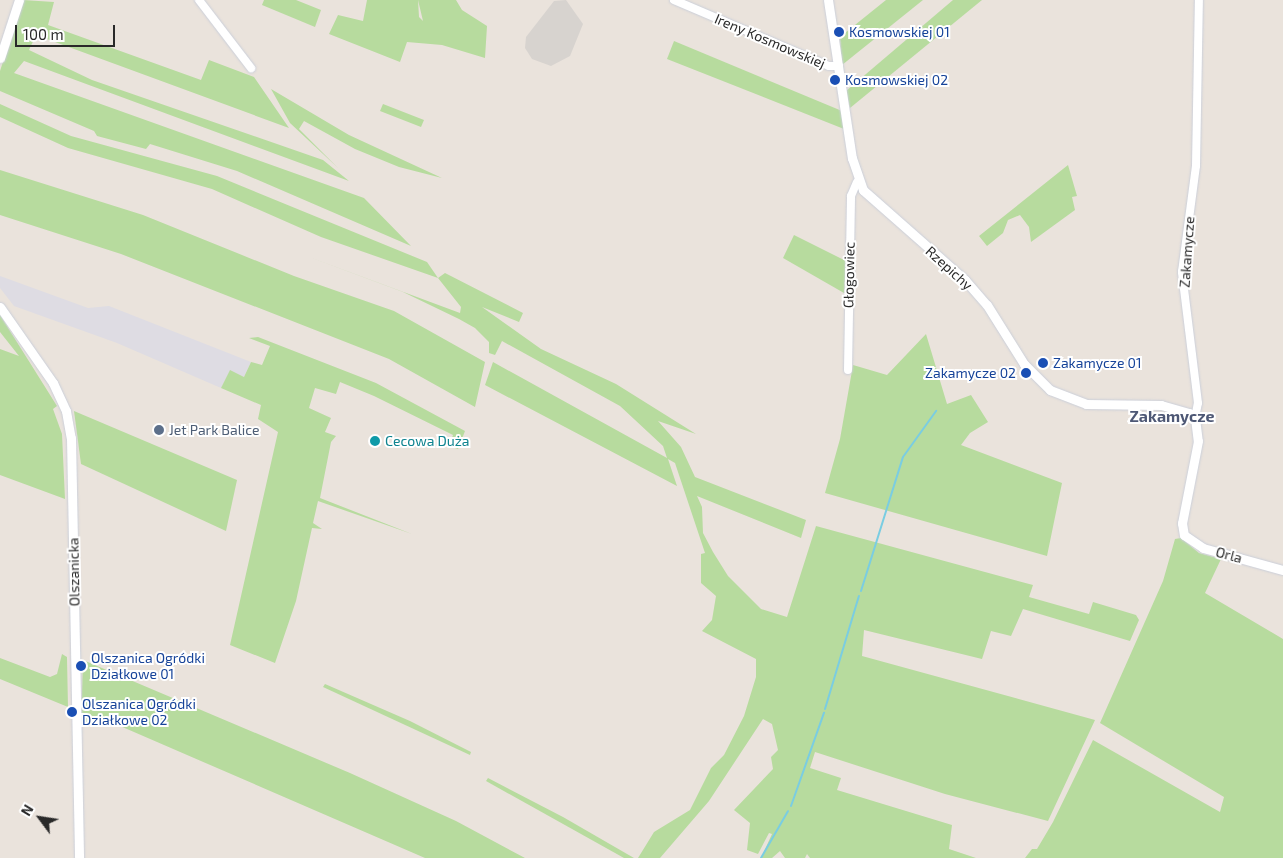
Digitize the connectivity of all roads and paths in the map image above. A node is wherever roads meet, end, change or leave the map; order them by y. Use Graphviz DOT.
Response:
graph roads {
  1 [pos="18,0"];
  2 [pos="199,0"];
  3 [pos="674,0"];
  4 [pos="828,0"];
  5 [pos="1199,0"];
  6 [pos="0,58"];
  7 [pos="839,66"];
  8 [pos="251,68"];
  9 [pos="857,182"];
  10 [pos="0,307"];
  11 [pos="848,370"];
  12 [pos="1195,418"];
  13 [pos="1182,530"];
  14 [pos="1283,570"];
  15 [pos="78,858"];
  1 -- 6 [label="street"];
  2 -- 8 [label="street"];
  3 -- 7 [label="street, Ireny Kosmowskiej"];
  4 -- 7 [label="street"];
  5 -- 12 [label="street, Zakamycze"];
  7 -- 9 [label="street"];
  9 -- 11 [label="street, Głogowiec"];
  9 -- 12 [label="street, Rzepichy"];
  10 -- 15 [label="street, Olszanicka"];
  12 -- 13 [label="street, Zakamycze"];
  13 -- 14 [label="street, Orla"];
}
